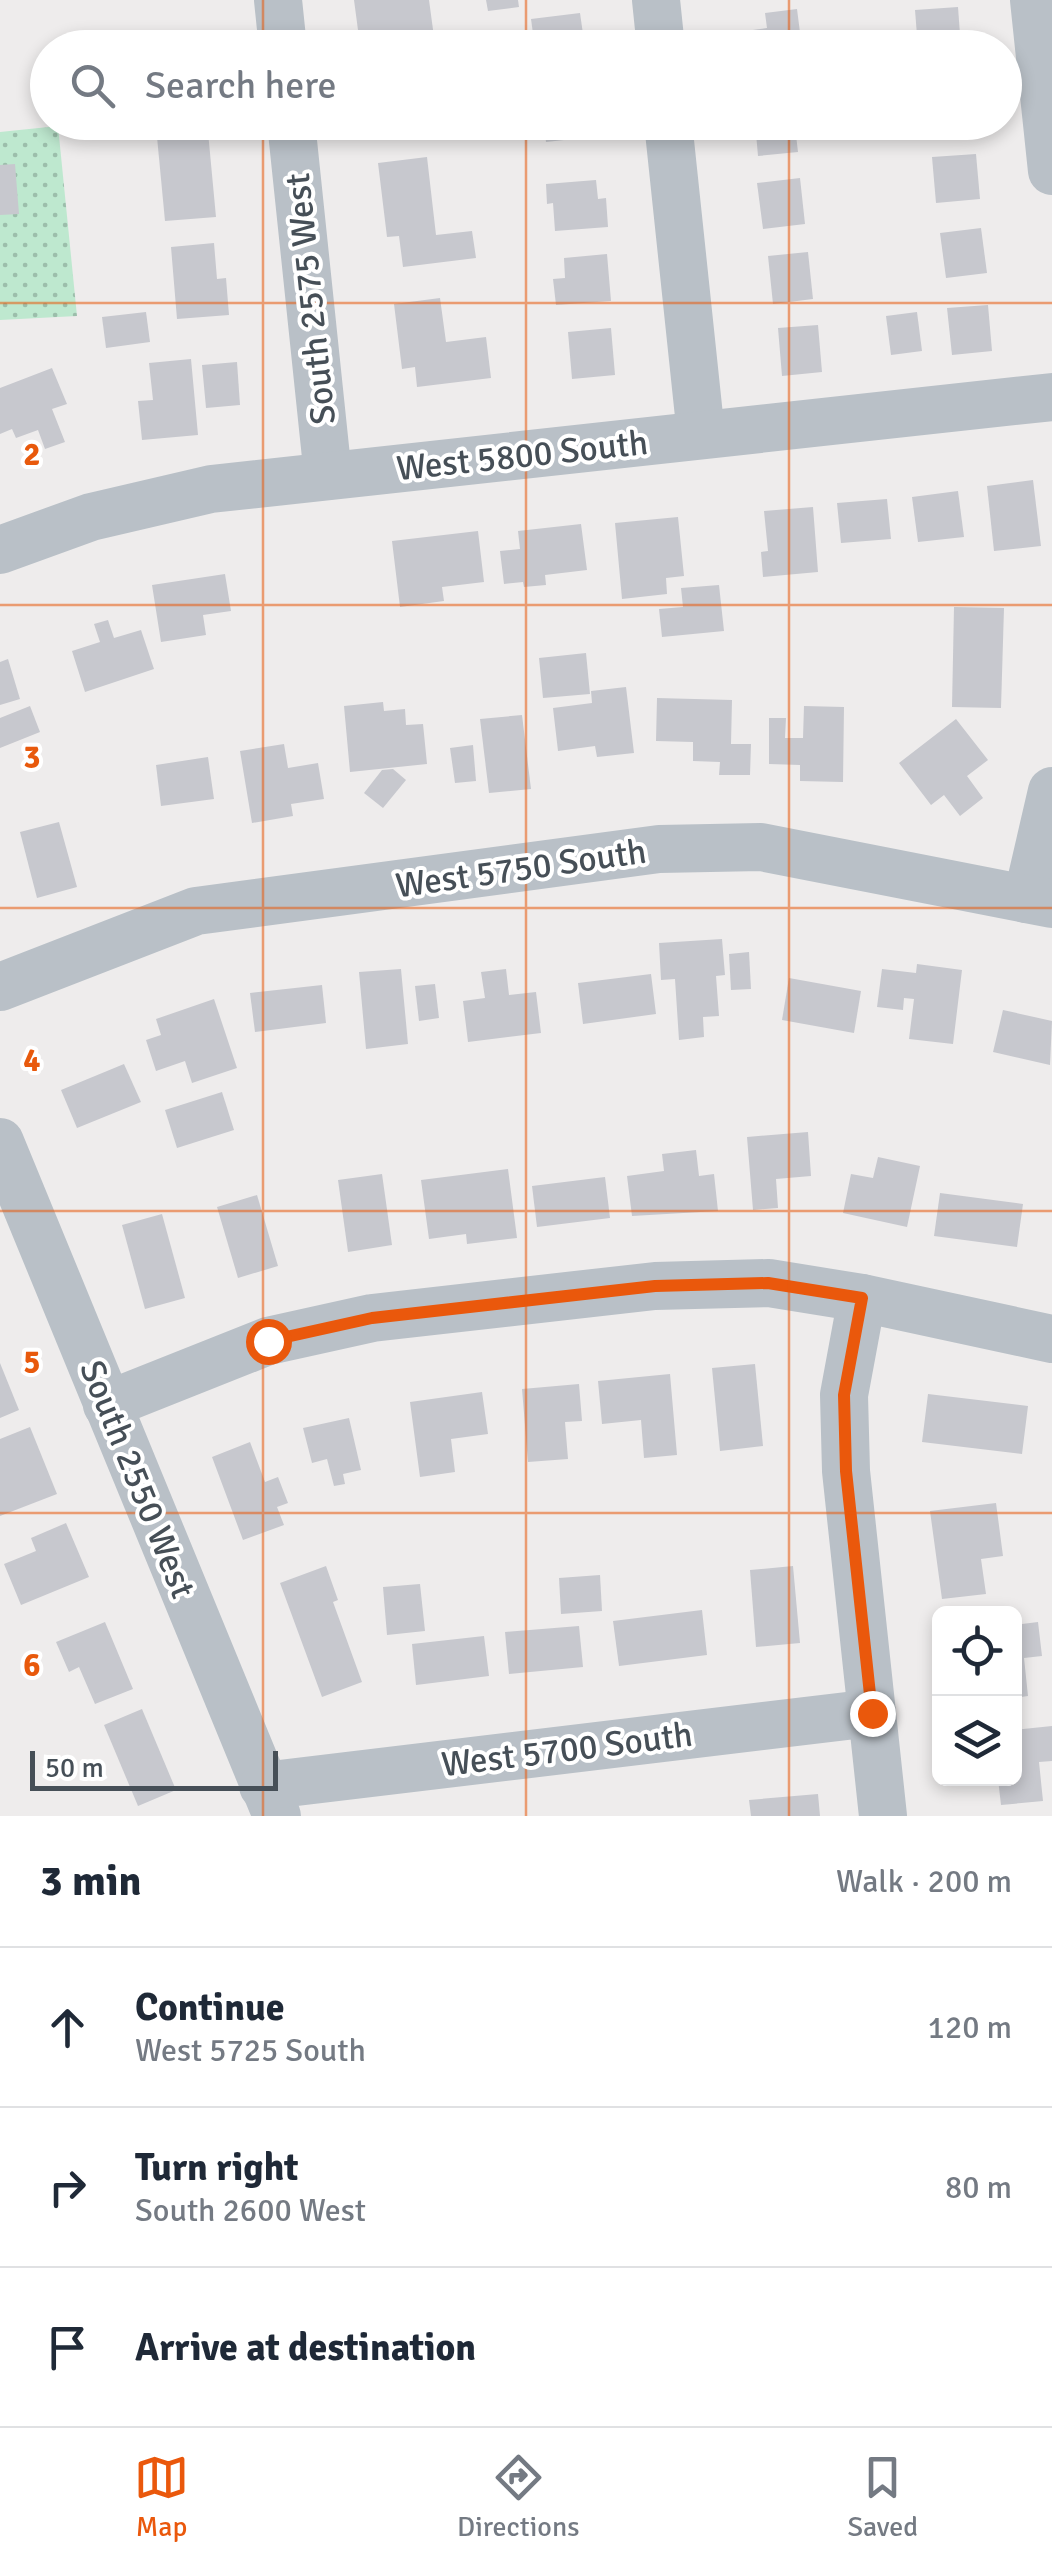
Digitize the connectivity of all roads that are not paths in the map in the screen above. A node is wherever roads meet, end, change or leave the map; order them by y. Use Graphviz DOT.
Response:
graph roads {
  1 [pos="278,0"];
  2 [pos="656,0"];
  3 [pos="1034,0"];
  4 [pos="281,30"];
  5 [pos="658,30"];
  6 [pos="293,140"];
  7 [pos="670,140"];
  8 [pos="1052,171"];
  9 [pos="1052,397"];
  10 [pos="702,435"];
  11 [pos="328,476"];
  12 [pos="0,550"];
  13 [pos="1052,790"];
  14 [pos="1040,902"];
  15 [pos="0,988"];
  16 [pos="0,1142"];
  17 [pos="862,1298"];
  18 [pos="1052,1338"];
  19 [pos="107,1406"];
  20 [pos="872,1713"];
  21 [pos="270,1801"];
  22 [pos="882,1816"];
  1 -- 4 [label="street"];
  2 -- 5 [label="street"];
  3 -- 8 [label="street"];
  6 -- 11 [label="street, South 2575 West"];
  7 -- 10 [label="street"];
  9 -- 10 [label="street, West 5800 South"];
  10 -- 11 [label="street, West 5800 South"];
  11 -- 12 [label="street, West 5800 South"];
  13 -- 14 [label="street"];
  14 -- 15 [label="street, West 5750 South"];
  16 -- 19 [label="street, South 2550 West"];
  17 -- 18 [label="street"];
  17 -- 19 [label="street"];
  17 -- 20 [label="street"];
  19 -- 21 [label="street, South 2550 West"];
  20 -- 21 [label="street, West 5700 South"];
  20 -- 22 [label="street"];
}
